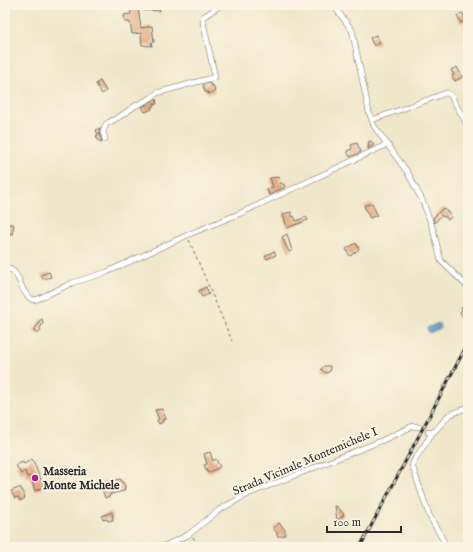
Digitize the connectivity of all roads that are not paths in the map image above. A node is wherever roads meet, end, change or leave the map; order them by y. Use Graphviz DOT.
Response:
graph roads {
  1 [pos="221,5"];
  2 [pos="333,5"];
  3 [pos="372,120"];
  4 [pos="468,126"];
  5 [pos="105,139"];
  6 [pos="388,144"];
  7 [pos="5,268"];
  8 [pos="468,287"];
  9 [pos="468,407"];
  10 [pos="419,427"];
  11 [pos="162,547"];
  12 [pos="447,547"];
  1 -- 5 [label="street"];
  2 -- 3 [label="street"];
  3 -- 4 [label="street"];
  3 -- 6 [label="street"];
  6 -- 7 [label="street"];
  6 -- 8 [label="street"];
  9 -- 12 [label="street"];
  10 -- 11 [label="street, Strada Vicinale Montemichele I"];
}
